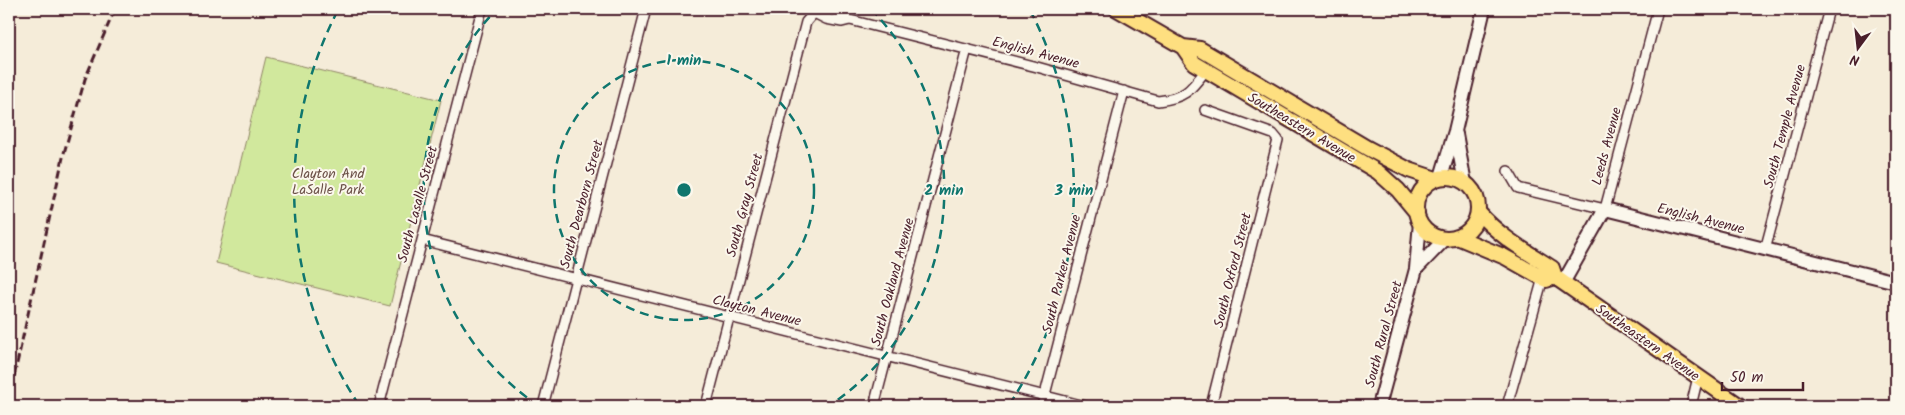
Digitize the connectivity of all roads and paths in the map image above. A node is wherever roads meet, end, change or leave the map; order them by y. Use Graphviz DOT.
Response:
graph roads {
  1 [pos="482,9"];
  2 [pos="646,9"];
  3 [pos="832,9"];
  4 [pos="1117,9"];
  5 [pos="1484,9"];
  6 [pos="1658,9"];
  7 [pos="1829,9"];
  8 [pos="810,11"];
  9 [pos="847,20"];
  10 [pos="1183,47"];
  11 [pos="967,49"];
  12 [pos="1206,70"];
  13 [pos="1124,91"];
  14 [pos="1205,110"];
  15 [pos="1455,131"];
  16 [pos="1508,171"];
  17 [pos="1439,178"];
  18 [pos="1465,183"];
  19 [pos="1604,209"];
  20 [pos="1478,212"];
  21 [pos="1418,218"];
  22 [pos="1451,238"];
  23 [pos="422,240"];
  24 [pos="1765,250"];
  25 [pos="1416,270"];
  26 [pos="576,278"];
  27 [pos="1554,280"];
  28 [pos="1896,282"];
  29 [pos="730,317"];
  30 [pos="887,356"];
  31 [pos="1698,377"];
  32 [pos="1044,396"];
  33 [pos="379,406"];
  34 [pos="542,406"];
  35 [pos="706,406"];
  36 [pos="874,406"];
  37 [pos="1042,406"];
  38 [pos="1086,406"];
  39 [pos="1211,406"];
  40 [pos="1379,406"];
  41 [pos="1507,406"];
  42 [pos="1691,406"];
  43 [pos="1740,406"];
  1 -- 23 [label="street, South Lasalle Street"];
  2 -- 26 [label="street, South Dearborn Street"];
  3 -- 9 [label="street, English Avenue"];
  4 -- 10 [label="main road, Southeastern Avenue"];
  5 -- 15 [label="main road"];
  6 -- 19 [label="street, Leeds Avenue"];
  7 -- 24 [label="street, South Temple Avenue"];
  8 -- 9 [label="street, English Avenue"];
  8 -- 29 [label="street, South Gray Street"];
  9 -- 11 [label="street, English Avenue"];
  10 -- 12 [label="main road, Southeastern Avenue"];
  10 -- 17 [label="main road, Southeastern Avenue"];
  11 -- 13 [label="street, English Avenue"];
  11 -- 30 [label="street, South Oakland Avenue"];
  12 -- 13 [label="street, English Avenue"];
  12 -- 21 [label="main road, Southeastern Avenue"];
  13 -- 32 [label="street, South Parker Avenue"];
  14 -- 39 [label="street, South Oxford Street"];
  15 -- 17 [label="main road"];
  15 -- 18 [label="main road"];
  16 -- 19 [label="street, English Avenue"];
  17 -- 18 [label="main road"];
  17 -- 21 [label="main road"];
  18 -- 20 [label="main road"];
  19 -- 24 [label="main road, English Avenue"];
  19 -- 27 [label="main road, Leeds Avenue"];
  20 -- 22 [label="main road"];
  20 -- 27 [label="main road, Southeastern Avenue"];
  21 -- 22 [label="main road"];
  21 -- 25 [label="main road, South Rural Street"];
  22 -- 25 [label="main road, South Rural Street"];
  22 -- 27 [label="main road, Southeastern Avenue"];
  23 -- 26 [label="street, Clayton Avenue"];
  23 -- 33 [label="street, South Lasalle Street"];
  24 -- 28 [label="main road, English Avenue"];
  25 -- 40 [label="main road, South Rural Street"];
  26 -- 29 [label="street, Clayton Avenue"];
  26 -- 34 [label="street, South Dearborn Street"];
  27 -- 31 [label="main road, Southeastern Avenue"];
  27 -- 41 [label="street, Leeds Avenue"];
  29 -- 30 [label="street, Clayton Avenue"];
  29 -- 35 [label="street, South Gray Street"];
  30 -- 32 [label="street, Clayton Avenue"];
  30 -- 36 [label="street, South Oakland Avenue"];
  31 -- 42 [label="street"];
  31 -- 43 [label="main road, Southeastern Avenue"];
  32 -- 37 [label="street, South Parker Avenue"];
  32 -- 38 [label="street, Clayton Avenue"];
}
